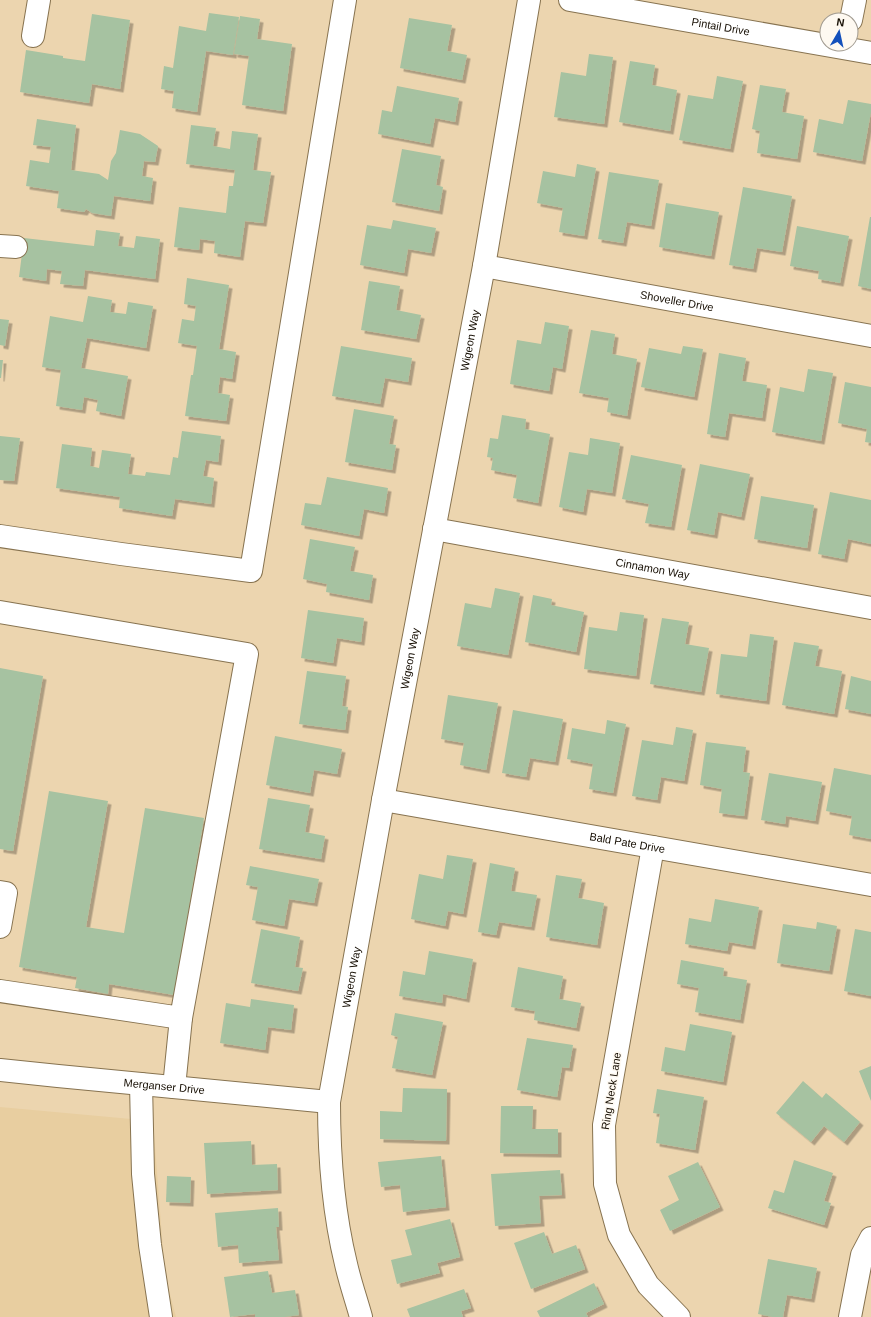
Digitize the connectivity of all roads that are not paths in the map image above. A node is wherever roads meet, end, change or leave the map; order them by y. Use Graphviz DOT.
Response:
graph roads {
  1 [pos="39,0"];
  2 [pos="345,0"];
  3 [pos="529,0"];
  4 [pos="570,0"];
  5 [pos="855,0"];
  6 [pos="853,12"];
  7 [pos="33,36"];
  8 [pos="819,42"];
  9 [pos="859,50"];
  10 [pos="871,53"];
  11 [pos="484,266"];
  12 [pos="871,336"];
  13 [pos="434,529"];
  14 [pos="0,536"];
  15 [pos="871,608"];
  16 [pos="0,612"];
  17 [pos="383,800"];
  18 [pos="653,847"];
  19 [pos="871,885"];
  20 [pos="0,892"];
  21 [pos="0,927"];
  22 [pos="0,991"];
  23 [pos="181,1018"];
  24 [pos="0,1072"];
  25 [pos="142,1084"];
  26 [pos="174,1087"];
  27 [pos="329,1102"];
  28 [pos="871,1238"];
  29 [pos="161,1317"];
  30 [pos="361,1317"];
  31 [pos="679,1317"];
  32 [pos="850,1317"];
  1 -- 7 [label="street"];
  2 -- 14 [label="street"];
  3 -- 11 [label="street, Wigeon Way"];
  4 -- 8 [label="street, Pintail Drive"];
  5 -- 6 [label="street"];
  9 -- 10 [label="street, Pintail Drive"];
  11 -- 12 [label="street, Shoveller Drive"];
  11 -- 13 [label="street, Wigeon Way"];
  13 -- 15 [label="street, Cinnamon Way"];
  13 -- 17 [label="street, Wigeon Way"];
  16 -- 23 [label="street"];
  17 -- 18 [label="street, Bald Pate Drive"];
  17 -- 27 [label="street, Wigeon Way"];
  18 -- 19 [label="street, Bald Pate Drive"];
  18 -- 31 [label="street, Ring Neck Lane"];
  20 -- 21 [label="street"];
  22 -- 23 [label="street"];
  23 -- 26 [label="street"];
  24 -- 25 [label="street, Merganser Drive"];
  25 -- 26 [label="street, Merganser Drive"];
  25 -- 29 [label="street"];
  26 -- 27 [label="street, Merganser Drive"];
  27 -- 30 [label="street, Wigeon Way"];
  28 -- 32 [label="street"];
}
